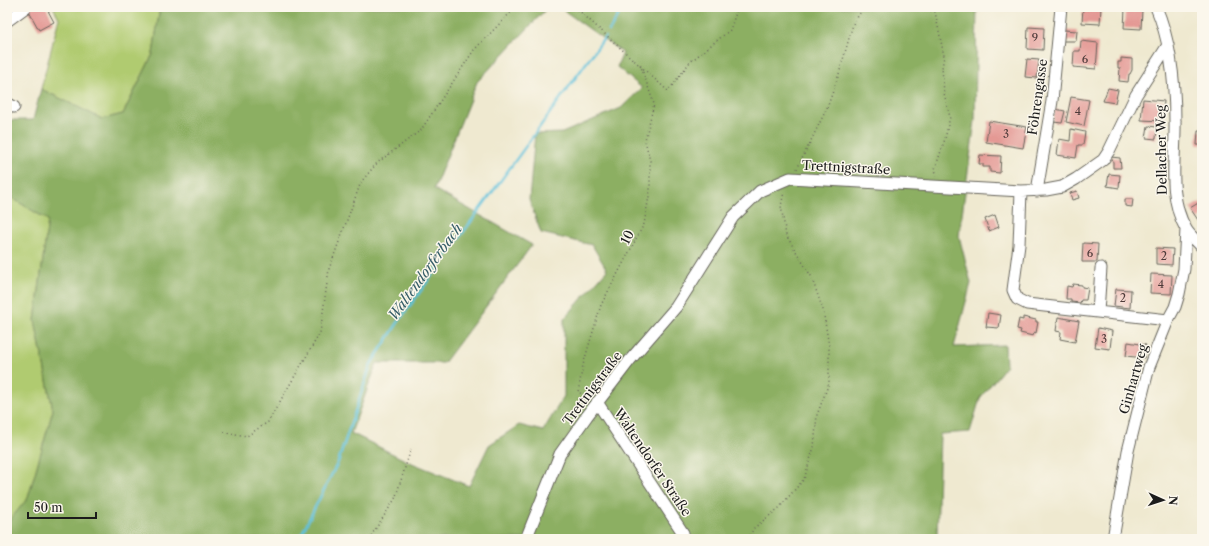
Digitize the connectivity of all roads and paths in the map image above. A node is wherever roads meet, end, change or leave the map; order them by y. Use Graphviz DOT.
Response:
graph roads {
  1 [pos="26,7"];
  2 [pos="516,7"];
  3 [pos="576,7"];
  4 [pos="738,7"];
  5 [pos="864,7"];
  6 [pos="915,7"];
  7 [pos="1061,7"];
  8 [pos="1156,7"];
  9 [pos="7,21"];
  10 [pos="1168,45"];
  11 [pos="640,64"];
  12 [pos="788,180"];
  13 [pos="941,186"];
  14 [pos="1021,190"];
  15 [pos="1037,190"];
  16 [pos="1186,229"];
  17 [pos="1202,247"];
  18 [pos="1101,268"];
  19 [pos="1098,312"];
  20 [pos="1168,320"];
  21 [pos="597,402"];
  22 [pos="224,432"];
  23 [pos="411,449"];
  24 [pos="369,539"];
  25 [pos="526,539"];
  26 [pos="684,539"];
  27 [pos="748,539"];
  28 [pos="1113,539"];
  1 -- 9 [label="street"];
  2 -- 22 [label="path"];
  3 -- 11 [label="path"];
  4 -- 11 [label="path"];
  5 -- 12 [label="path"];
  6 -- 13 [label="path"];
  7 -- 15 [label="street, Föhrengasse"];
  8 -- 10 [label="street"];
  10 -- 15 [label="street, Trettnigstraße"];
  10 -- 16 [label="street, Dellacher Weg"];
  11 -- 21 [label="path, 10"];
  12 -- 13 [label="street, Trettnigstraße"];
  12 -- 21 [label="street, Trettnigstraße"];
  12 -- 27 [label="path"];
  13 -- 14 [label="street, Trettnigstraße"];
  14 -- 15 [label="street, Trettnigstraße"];
  14 -- 19 [label="street"];
  16 -- 17 [label="street, Dellacher Weg"];
  16 -- 20 [label="street, Ginhartweg"];
  18 -- 19 [label="street"];
  19 -- 20 [label="street"];
  20 -- 28 [label="street, Ginhartweg"];
  21 -- 25 [label="street, Trettnigstraße"];
  21 -- 26 [label="street, Waltendorfer Straße"];
  23 -- 24 [label="path"];
}
